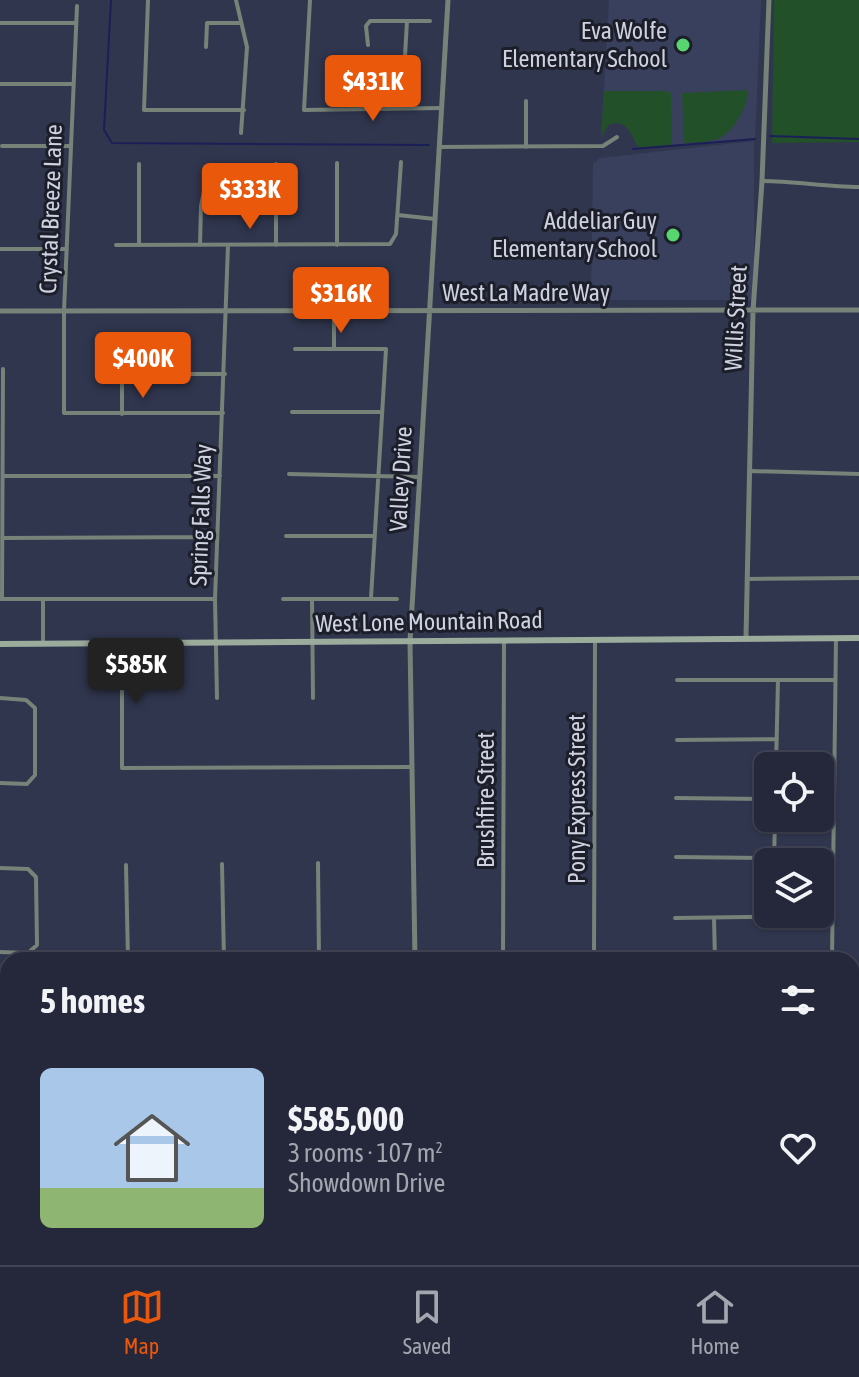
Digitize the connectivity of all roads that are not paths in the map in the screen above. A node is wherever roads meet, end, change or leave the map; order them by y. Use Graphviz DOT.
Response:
graph roads {
  1 [pos="148,0"];
  2 [pos="236,0"];
  3 [pos="310,0"];
  4 [pos="448,0"];
  5 [pos="769,0"];
  6 [pos="77,6"];
  7 [pos="407,21"];
  8 [pos="430,21"];
  9 [pos="0,23"];
  10 [pos="76,23"];
  11 [pos="241,23"];
  12 [pos="368,45"];
  13 [pos="206,47"];
  14 [pos="0,84"];
  15 [pos="74,84"];
  16 [pos="526,101"];
  17 [pos="442,108"];
  18 [pos="402,109"];
  19 [pos="244,110"];
  20 [pos="241,133"];
  21 [pos="617,137"];
  22 [pos="2,146"];
  23 [pos="71,146"];
  24 [pos="439,147"];
  25 [pos="526,147"];
  26 [pos="401,162"];
  27 [pos="337,163"];
  28 [pos="139,164"];
  29 [pos="276,164"];
  30 [pos="209,167"];
  31 [pos="762,181"];
  32 [pos="859,187"];
  33 [pos="398,215"];
  34 [pos="435,219"];
  35 [pos="116,245"];
  36 [pos="139,245"];
  37 [pos="200,245"];
  38 [pos="228,245"];
  39 [pos="276,245"];
  40 [pos="337,245"];
  41 [pos="0,247"];
  42 [pos="67,249"];
  43 [pos="225,310"];
  44 [pos="859,310"];
  45 [pos="0,311"];
  46 [pos="64,311"];
  47 [pos="334,311"];
  48 [pos="429,311"];
  49 [pos="753,311"];
  50 [pos="295,349"];
  51 [pos="334,349"];
  52 [pos="122,368"];
  53 [pos="3,369"];
  54 [pos="182,374"];
  55 [pos="225,374"];
  56 [pos="292,412"];
  57 [pos="382,412"];
  58 [pos="223,413"];
  59 [pos="122,414"];
  60 [pos="749,471"];
  61 [pos="289,474"];
  62 [pos="859,474"];
  63 [pos="378,475"];
  64 [pos="2,476"];
  65 [pos="220,476"];
  66 [pos="419,477"];
  67 [pos="286,536"];
  68 [pos="375,536"];
  69 [pos="217,537"];
  70 [pos="2,538"];
  71 [pos="859,578"];
  72 [pos="747,579"];
  73 [pos="371,598"];
  74 [pos="1,599"];
  75 [pos="43,599"];
  76 [pos="215,599"];
  77 [pos="283,599"];
  78 [pos="312,599"];
  79 [pos="397,599"];
  80 [pos="746,637"];
  81 [pos="836,638"];
  82 [pos="859,638"];
  83 [pos="595,639"];
  84 [pos="504,640"];
  85 [pos="312,641"];
  86 [pos="410,641"];
  87 [pos="217,642"];
  88 [pos="122,643"];
  89 [pos="0,644"];
  90 [pos="43,644"];
  91 [pos="677,680"];
  92 [pos="778,680"];
  93 [pos="835,680"];
  94 [pos="0,698"];
  95 [pos="217,698"];
  96 [pos="313,698"];
  97 [pos="777,739"];
  98 [pos="677,740"];
  99 [pos="777,752"];
  100 [pos="412,767"];
  101 [pos="0,783"];
  102 [pos="676,798"];
  103 [pos="754,799"];
  104 [pos="834,848"];
  105 [pos="676,857"];
  106 [pos="754,859"];
  107 [pos="318,863"];
  108 [pos="222,864"];
  109 [pos="126,865"];
  110 [pos="0,868"];
  111 [pos="754,917"];
  112 [pos="675,918"];
  113 [pos="714,918"];
  114 [pos="833,928"];
  115 [pos="30,952"];
  116 [pos="128,952"];
  117 [pos="224,952"];
  118 [pos="319,952"];
  119 [pos="415,952"];
  120 [pos="503,952"];
  121 [pos="594,952"];
  122 [pos="715,952"];
  123 [pos="832,952"];
  1 -- 19 [label="street"];
  2 -- 11 [label="street"];
  3 -- 18 [label="street"];
  4 -- 17 [label="street, Valley Drive"];
  5 -- 31 [label="street, Willis Street"];
  6 -- 10 [label="street, Crystal Breeze Lane"];
  7 -- 8 [label="street"];
  7 -- 12 [label="street"];
  7 -- 18 [label="street"];
  9 -- 10 [label="street"];
  10 -- 15 [label="street, Crystal Breeze Lane"];
  11 -- 13 [label="street"];
  11 -- 19 [label="street"];
  14 -- 15 [label="street"];
  15 -- 23 [label="street, Crystal Breeze Lane"];
  16 -- 25 [label="street"];
  17 -- 18 [label="street"];
  17 -- 24 [label="street, Valley Drive"];
  19 -- 20 [label="street"];
  21 -- 25 [label="street"];
  22 -- 23 [label="street"];
  23 -- 42 [label="street, Crystal Breeze Lane"];
  24 -- 25 [label="street"];
  24 -- 34 [label="street, Valley Drive"];
  26 -- 33 [label="street"];
  27 -- 40 [label="street"];
  28 -- 36 [label="street"];
  29 -- 39 [label="street"];
  30 -- 37 [label="street"];
  31 -- 32 [label="street"];
  31 -- 49 [label="street, Willis Street"];
  33 -- 34 [label="street"];
  33 -- 40 [label="street"];
  34 -- 48 [label="street, Valley Drive"];
  35 -- 36 [label="street"];
  36 -- 37 [label="street"];
  37 -- 38 [label="street"];
  38 -- 39 [label="street"];
  38 -- 43 [label="street, Spring Falls Way"];
  39 -- 40 [label="street"];
  41 -- 42 [label="street"];
  42 -- 46 [label="street, Crystal Breeze Lane"];
  43 -- 46 [label="street, West La Madre Way"];
  43 -- 47 [label="street, West La Madre Way"];
  43 -- 55 [label="street, Spring Falls Way"];
  44 -- 49 [label="street, West La Madre Way"];
  45 -- 46 [label="street, West La Madre Way"];
  46 -- 59 [label="street, Crystal Breeze Lane"];
  47 -- 48 [label="street, West La Madre Way"];
  47 -- 51 [label="street"];
  48 -- 49 [label="street, West La Madre Way"];
  48 -- 66 [label="street, Valley Drive"];
  49 -- 60 [label="street, Willis Street"];
  50 -- 51 [label="street"];
  51 -- 57 [label="street"];
  52 -- 59 [label="street"];
  53 -- 64 [label="street"];
  54 -- 55 [label="street"];
  55 -- 58 [label="street, Spring Falls Way"];
  56 -- 57 [label="street"];
  57 -- 63 [label="street"];
  58 -- 59 [label="street"];
  58 -- 65 [label="street, Spring Falls Way"];
  60 -- 62 [label="street"];
  60 -- 72 [label="street, Willis Street"];
  61 -- 63 [label="street"];
  63 -- 66 [label="street"];
  63 -- 68 [label="street"];
  64 -- 65 [label="street"];
  64 -- 70 [label="street"];
  65 -- 69 [label="street, Spring Falls Way"];
  66 -- 86 [label="street, Valley Drive"];
  67 -- 68 [label="street"];
  68 -- 73 [label="street"];
  69 -- 70 [label="street"];
  69 -- 76 [label="street, Spring Falls Way"];
  70 -- 74 [label="street"];
  71 -- 72 [label="street"];
  72 -- 80 [label="street, Willis Street"];
  73 -- 78 [label="street"];
  73 -- 79 [label="street"];
  74 -- 75 [label="street"];
  75 -- 76 [label="street"];
  75 -- 90 [label="street"];
  76 -- 87 [label="street, Spring Falls Way"];
  77 -- 78 [label="street"];
  78 -- 85 [label="street"];
  80 -- 81 [label="main road, West Lone Mountain Road"];
  80 -- 83 [label="main road, West Lone Mountain Road"];
  81 -- 82 [label="main road, West Lone Mountain Road"];
  81 -- 93 [label="street"];
  83 -- 84 [label="main road, West Lone Mountain Road"];
  83 -- 121 [label="street, Pony Express Street"];
  84 -- 86 [label="main road, West Lone Mountain Road"];
  84 -- 120 [label="street, Brushfire Street"];
  85 -- 86 [label="main road, West Lone Mountain Road"];
  85 -- 87 [label="main road, West Lone Mountain Road"];
  85 -- 96 [label="street"];
  86 -- 100 [label="street, Valley Drive"];
  87 -- 88 [label="main road, West Lone Mountain Road"];
  87 -- 95 [label="street, Spring Falls Way"];
  88 -- 90 [label="main road, West Lone Mountain Road"];
  88 -- 100 [label="street"];
  89 -- 90 [label="main road, West Lone Mountain Road"];
  91 -- 92 [label="street"];
  92 -- 93 [label="street"];
  92 -- 97 [label="street"];
  93 -- 104 [label="street"];
  94 -- 101 [label="street"];
  97 -- 98 [label="street"];
  97 -- 99 [label="street"];
  100 -- 119 [label="street, Valley Drive"];
  102 -- 103 [label="street"];
  105 -- 106 [label="street"];
  107 -- 118 [label="street"];
  108 -- 117 [label="street"];
  109 -- 116 [label="street"];
  110 -- 115 [label="street"];
  111 -- 113 [label="street"];
  112 -- 113 [label="street"];
  113 -- 122 [label="street"];
  114 -- 123 [label="street"];
}
